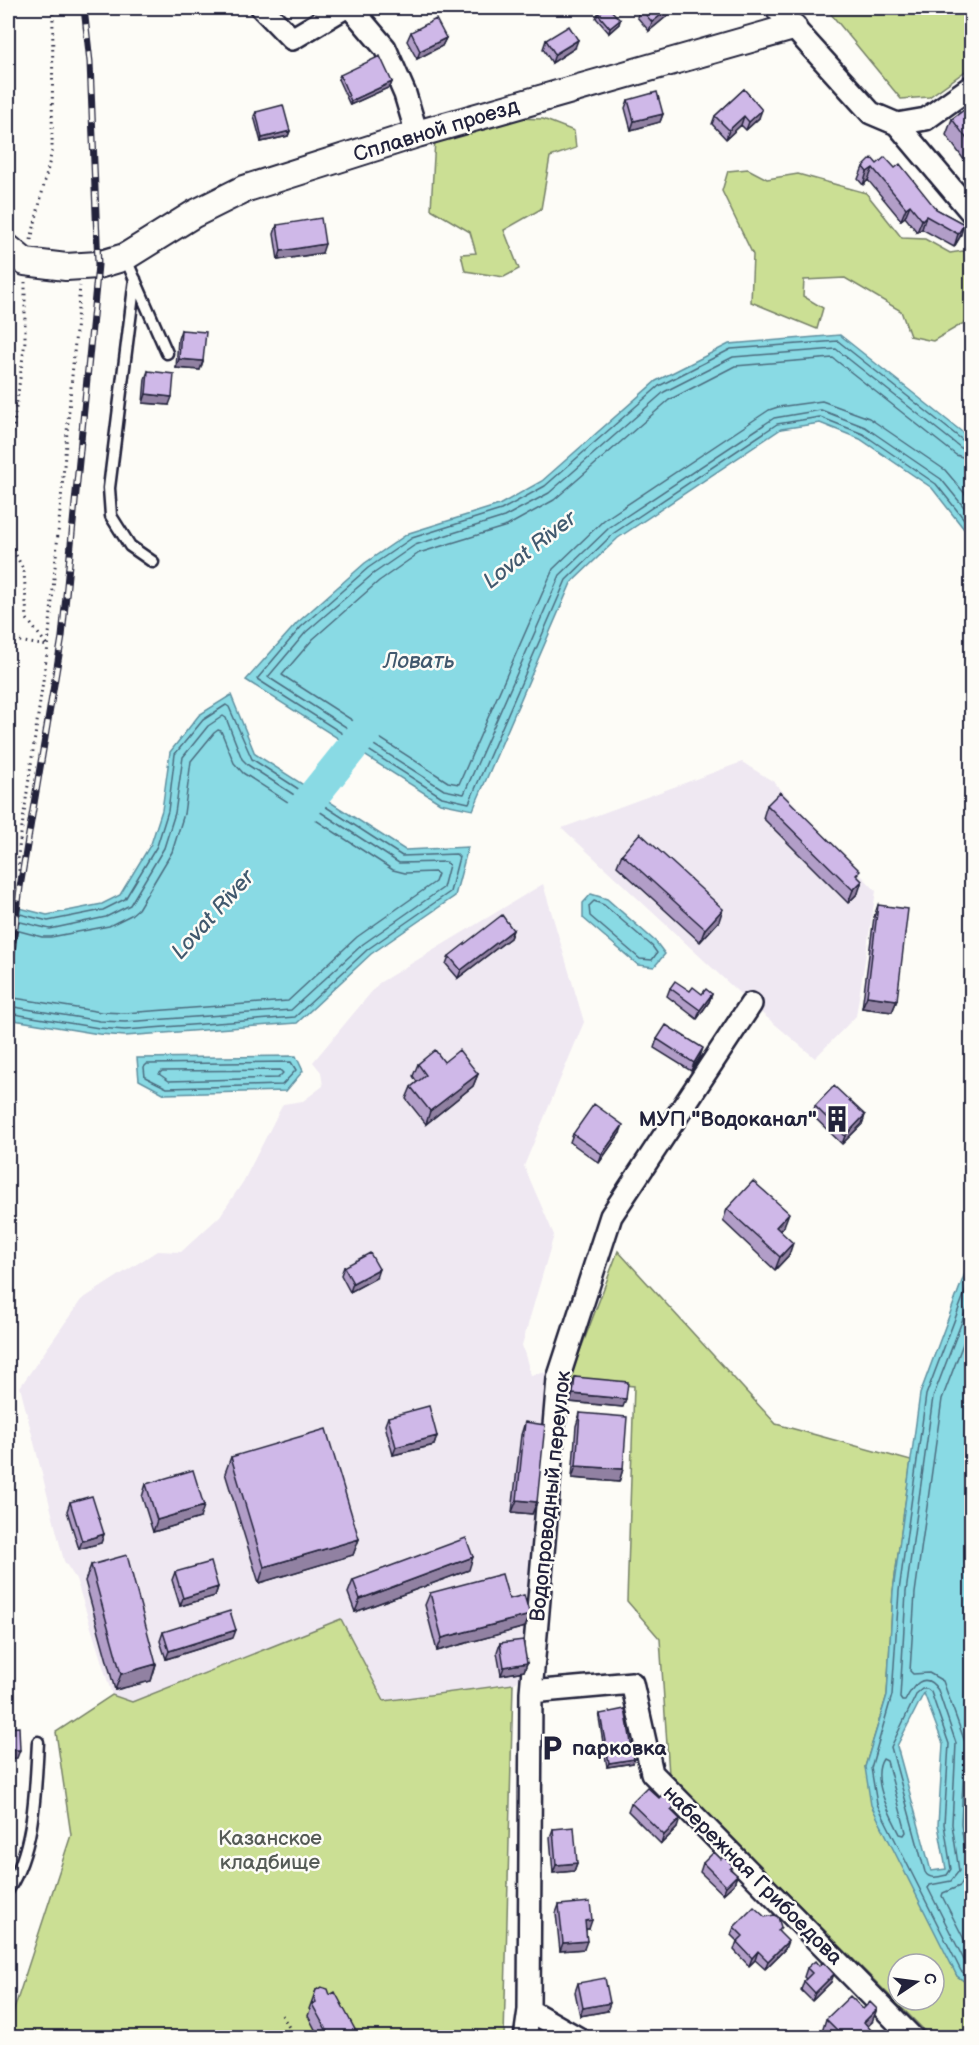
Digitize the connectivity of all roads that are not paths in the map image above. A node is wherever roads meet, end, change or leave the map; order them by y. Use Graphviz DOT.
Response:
graph roads {
  1 [pos="262,8"];
  2 [pos="344,8"];
  3 [pos="351,8"];
  4 [pos="776,8"];
  5 [pos="793,27"];
  6 [pos="972,86"];
  7 [pos="897,124"];
  8 [pos="417,134"];
  9 [pos="972,213"];
  10 [pos="16,255"];
  11 [pos="130,268"];
  12 [pos="167,353"];
  13 [pos="153,562"];
  14 [pos="751,1004"];
  15 [pos="531,1692"];
  16 [pos="38,1742"];
  17 [pos="8,1890"];
  18 [pos="529,2010"];
  19 [pos="525,2037"];
  20 [pos="578,2037"];
  21 [pos="913,2037"];
  1 -- 2 [label="street"];
  3 -- 8 [label="street"];
  4 -- 5 [label="street"];
  5 -- 7 [label="street"];
  5 -- 8 [label="street, Сплавной проезд"];
  6 -- 7 [label="street"];
  7 -- 9 [label="street"];
  8 -- 11 [label="street, Сплавной проезд"];
  10 -- 11 [label="street, Сплавной проезд"];
  11 -- 12 [label="lane"];
  11 -- 13 [label="lane"];
  14 -- 15 [label="street, Водопроводный переулок"];
  15 -- 18 [label="street, Водопроводный переулок"];
  15 -- 21 [label="street, набережная Грибоедова"];
  16 -- 17 [label="lane"];
  18 -- 19 [label="street, Водопроводный переулок"];
  18 -- 20 [label="street"];
}
